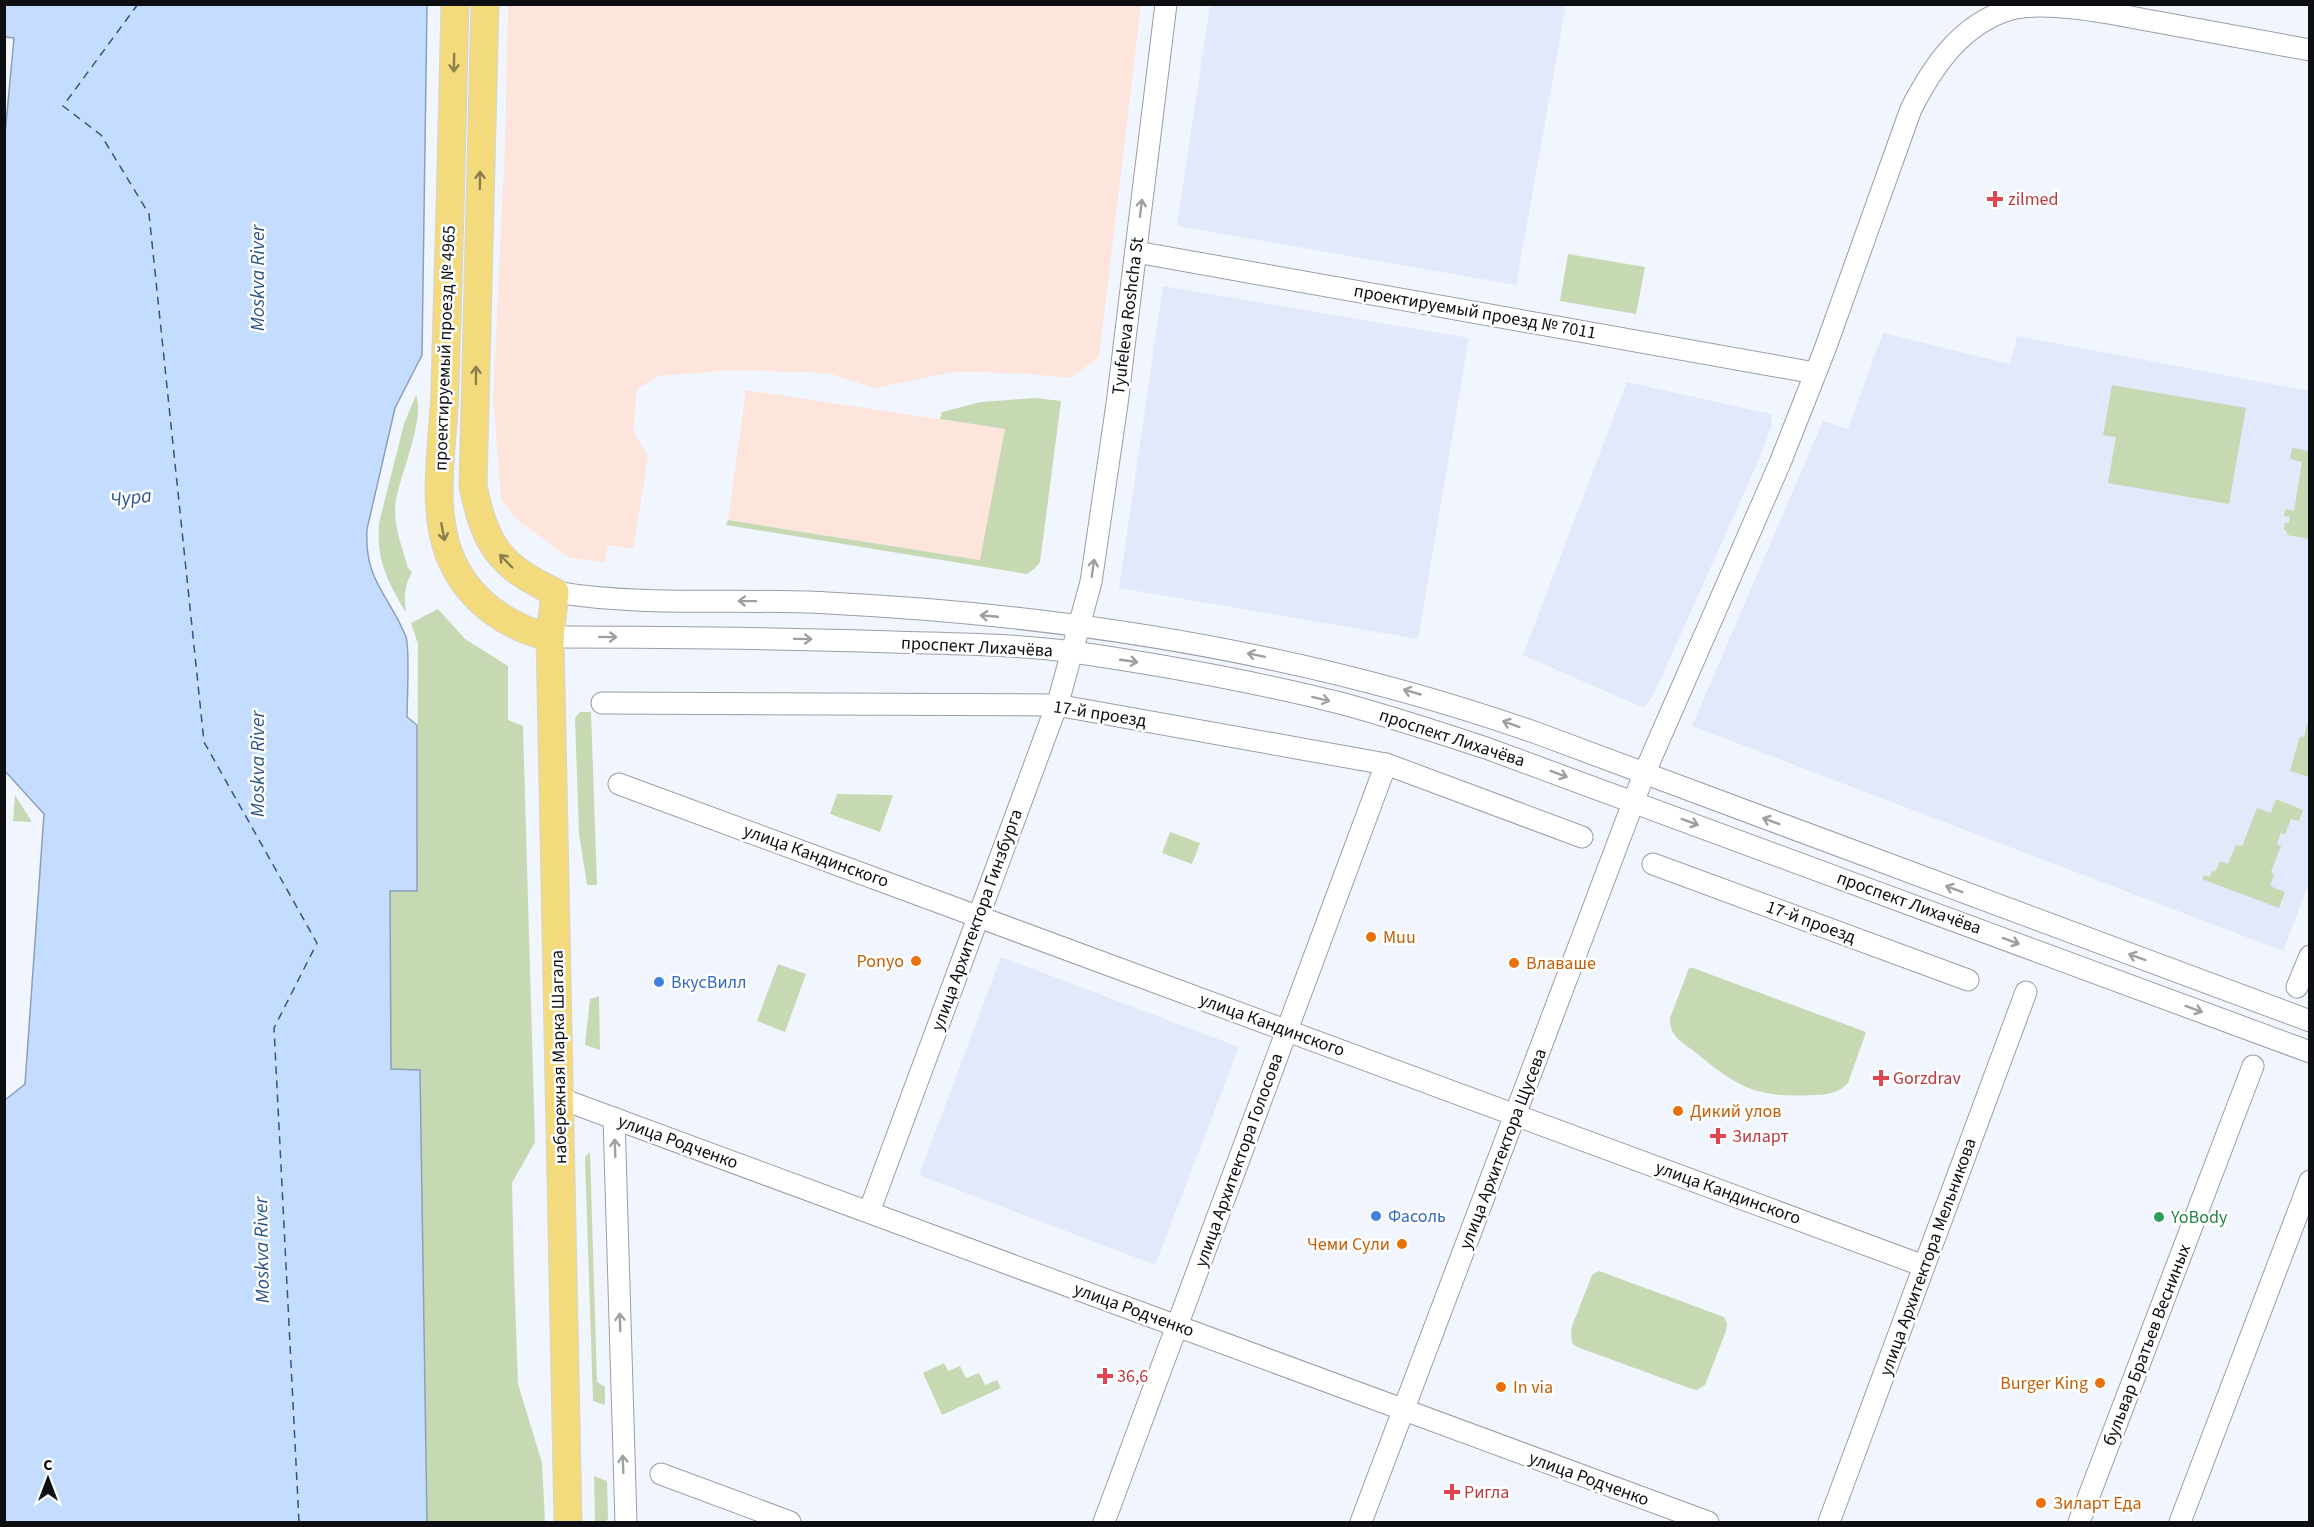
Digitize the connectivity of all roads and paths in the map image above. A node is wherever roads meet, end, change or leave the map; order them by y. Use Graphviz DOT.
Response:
graph roads {
  1 [pos="456,4"];
  2 [pos="485,4"];
  3 [pos="1166,4"];
  4 [pos="2310,50"];
  5 [pos="1136,252"];
  6 [pos="1815,373"];
  7 [pos="555,592"];
  8 [pos="1079,625"];
  9 [pos="550,637"];
  10 [pos="1071,652"];
  11 [pos="602,703"];
  12 [pos="1056,705"];
  13 [pos="1386,764"];
  14 [pos="1644,774"];
  15 [pos="620,784"];
  16 [pos="1635,802"];
  17 [pos="1582,837"];
  18 [pos="1653,864"];
  19 [pos="978,916"];
  20 [pos="2310,956"];
  21 [pos="1968,980"];
  22 [pos="2297,987"];
  23 [pos="2026,992"];
  24 [pos="2310,1021"];
  25 [pos="1287,1030"];
  26 [pos="2310,1052"];
  27 [pos="2253,1066"];
  28 [pos="559,1098"];
  29 [pos="1516,1115"];
  30 [pos="614,1118"];
  31 [pos="2310,1181"];
  32 [pos="869,1212"];
  33 [pos="1924,1266"];
  34 [pos="1177,1329"];
  35 [pos="1404,1410"];
  36 [pos="661,1473"];
  37 [pos="568,1522"];
  38 [pos="626,1522"];
  39 [pos="790,1522"];
  40 [pos="1104,1522"];
  41 [pos="1361,1522"];
  42 [pos="1708,1522"];
  43 [pos="1829,1522"];
  44 [pos="2079,1522"];
  45 [pos="2180,1522"];
  1 -- 9 [label="main road, проектируемый проезд № 4965, one-way"];
  7 -- 2 [label="main road, проектируемый проезд № 4965, one-way"];
  5 -- 3 [label="street, Tyufeleva Roshcha St, one-way"];
  4 -- 6 [label="street, улица Архитектора Щусева"];
  5 -- 6 [label="street, проектируемый проезд № 7011"];
  8 -- 5 [label="street, Tyufeleva Roshcha St, one-way"];
  6 -- 14 [label="street, улица Архитектора Щусева"];
  8 -- 7 [label="street, проспект Лихачёва, one-way"];
  7 -- 9 [label="main road, набережная Марка Шагала"];
  8 -- 10 [label="street, улица Архитектора Гинзбурга"];
  14 -- 8 [label="street, проспект Лихачёва, one-way"];
  9 -- 10 [label="street, проспект Лихачёва, one-way"];
  9 -- 28 [label="main road, набережная Марка Шагала"];
  10 -- 12 [label="street, улица Архитектора Гинзбурга"];
  10 -- 16 [label="street, проспект Лихачёва, one-way"];
  11 -- 12 [label="street, 17-й проезд"];
  12 -- 13 [label="street, 17-й проезд"];
  12 -- 19 [label="street, улица Архитектора Гинзбурга"];
  13 -- 17 [label="street, 17-й проезд"];
  13 -- 25 [label="street, улица Архитектора Голосова"];
  14 -- 16 [label="street, улица Архитектора Щусева"];
  24 -- 14 [label="street, проспект Лихачёва, one-way"];
  15 -- 19 [label="street, улица Кандинского"];
  16 -- 26 [label="street, проспект Лихачёва, one-way"];
  16 -- 29 [label="street, улица Архитектора Щусева"];
  18 -- 21 [label="street, 17-й проезд"];
  19 -- 25 [label="street, улица Кандинского"];
  19 -- 32 [label="street, улица Архитектора Гинзбурга"];
  20 -- 22 [label="street"];
  23 -- 33 [label="street, улица Архитектора Мельникова"];
  25 -- 29 [label="street, улица Кандинского"];
  25 -- 34 [label="street, улица Архитектора Голосова"];
  27 -- 44 [label="street, бульвар Братьев Весниных"];
  28 -- 30 [label="street, улица Родченко"];
  28 -- 37 [label="main road, набережная Марка Шагала"];
  29 -- 33 [label="street, улица Кандинского"];
  29 -- 35 [label="street, улица Архитектора Щусева"];
  30 -- 32 [label="street, улица Родченко"];
  38 -- 30 [label="street, one-way"];
  31 -- 45 [label="street"];
  32 -- 34 [label="street, улица Родченко"];
  33 -- 43 [label="street, улица Архитектора Мельникова"];
  34 -- 35 [label="street, улица Родченко"];
  34 -- 40 [label="street, улица Архитектора Голосова"];
  35 -- 41 [label="street, улица Архитектора Щусева"];
  35 -- 42 [label="street, улица Родченко"];
  36 -- 39 [label="street"];
}
